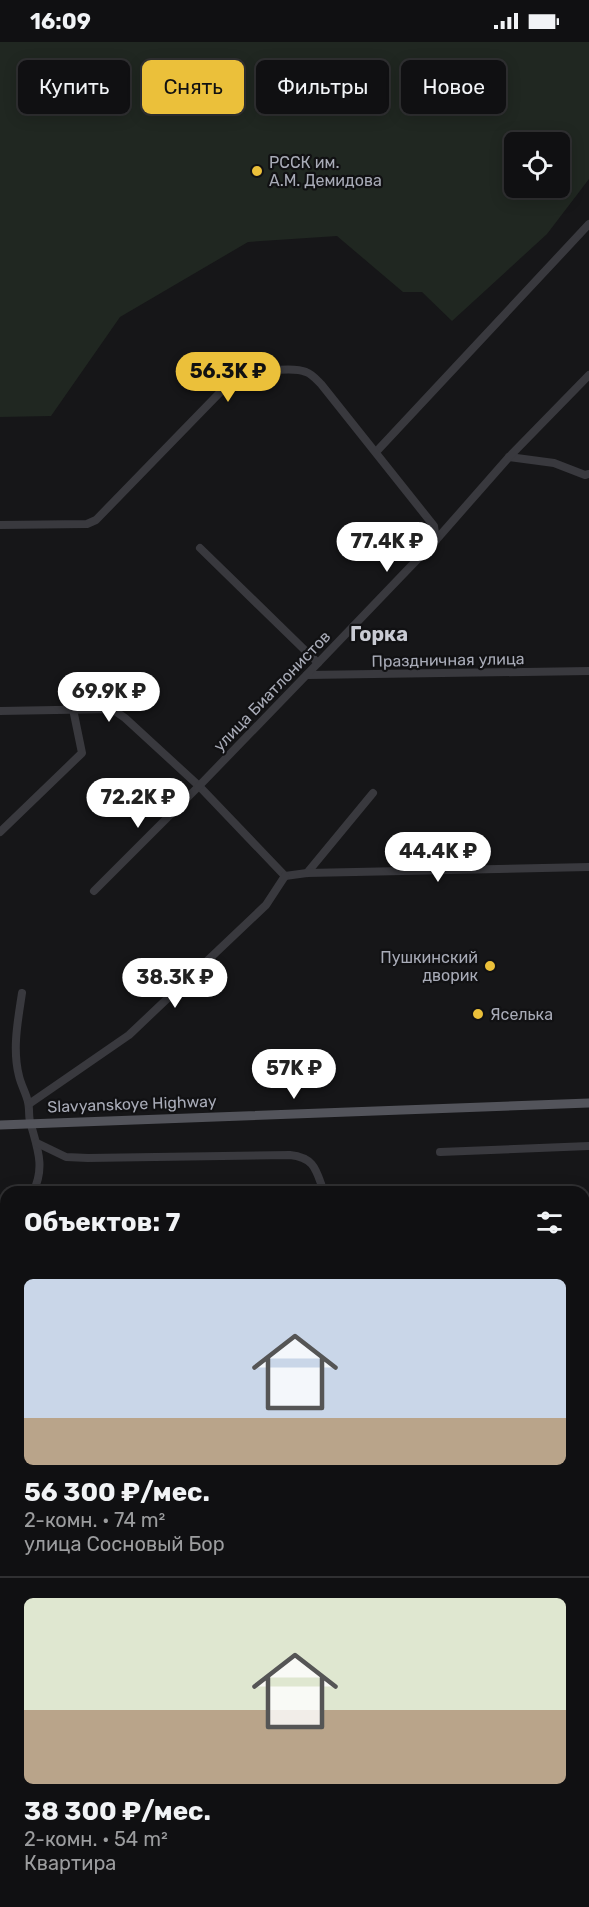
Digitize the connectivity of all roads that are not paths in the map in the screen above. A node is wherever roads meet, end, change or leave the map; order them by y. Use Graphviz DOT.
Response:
graph roads {
  1 [pos="589,224"];
  2 [pos="589,375"];
  3 [pos="376,452"];
  4 [pos="509,457"];
  5 [pos="589,474"];
  6 [pos="0,525"];
  7 [pos="436,540"];
  8 [pos="200,548"];
  9 [pos="318,663"];
  10 [pos="589,671"];
  11 [pos="307,675"];
  12 [pos="74,709"];
  13 [pos="0,711"];
  14 [pos="199,786"];
  15 [pos="373,793"];
  16 [pos="0,832"];
  17 [pos="589,867"];
  18 [pos="308,873"];
  19 [pos="285,876"];
  20 [pos="94,891"];
  21 [pos="22,993"];
  22 [pos="589,1103"];
  23 [pos="29,1104"];
  24 [pos="30,1123"];
  25 [pos="0,1125"];
  26 [pos="37,1143"];
  27 [pos="589,1146"];
  28 [pos="440,1152"];
  29 [pos="36,1186"];
  30 [pos="322,1186"];
  1 -- 3 [label="street"];
  2 -- 4 [label="street, улица Биатлонистов"];
  3 -- 6 [label="street"];
  3 -- 7 [label="street"];
  4 -- 5 [label="street"];
  4 -- 7 [label="street, улица Биатлонистов"];
  7 -- 9 [label="street, улица Биатлонистов"];
  8 -- 9 [label="street"];
  9 -- 11 [label="street, улица Биатлонистов"];
  10 -- 11 [label="street, Праздничная улица"];
  11 -- 14 [label="street, улица Биатлонистов"];
  12 -- 13 [label="street"];
  12 -- 14 [label="street"];
  12 -- 16 [label="street"];
  14 -- 19 [label="street"];
  14 -- 20 [label="street, улица Биатлонистов"];
  15 -- 18 [label="street"];
  17 -- 18 [label="street"];
  18 -- 19 [label="street"];
  19 -- 23 [label="street"];
  21 -- 23 [label="street"];
  22 -- 24 [label="main road, Slavyanskoye Highway"];
  23 -- 24 [label="street"];
  24 -- 25 [label="main road, Slavyanskoye Highway"];
  24 -- 26 [label="street"];
  26 -- 29 [label="street"];
  26 -- 30 [label="street"];
  27 -- 28 [label="street"];
}
